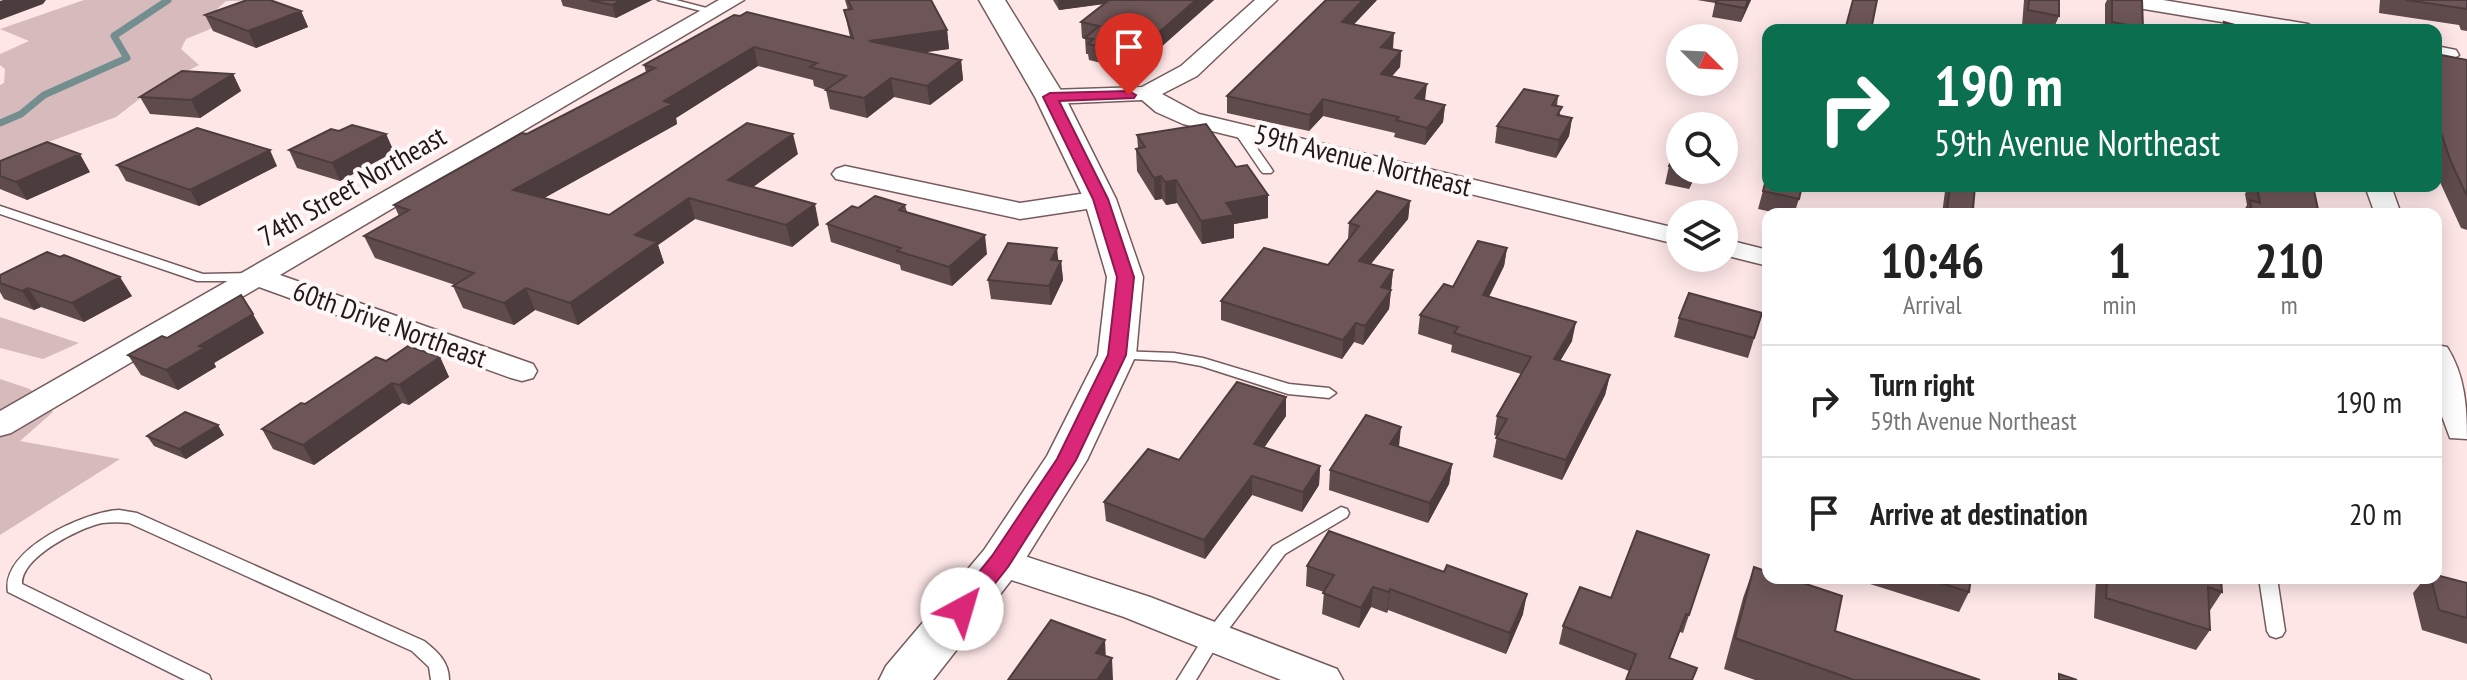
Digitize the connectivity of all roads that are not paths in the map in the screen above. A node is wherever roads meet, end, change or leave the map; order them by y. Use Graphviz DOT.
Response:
graph roads {
  1 [pos="663,0"];
  2 [pos="992,0"];
  3 [pos="1267,0"];
  4 [pos="2126,0"];
  5 [pos="724,6"];
  6 [pos="2272,24"];
  7 [pos="1147,93"];
  8 [pos="1050,97"];
  9 [pos="1239,130"];
  10 [pos="1267,171"];
  11 [pos="845,174"];
  12 [pos="1100,199"];
  13 [pos="0,210"];
  14 [pos="1666,234"];
  15 [pos="1738,250"];
  16 [pos="1762,256"];
  17 [pos="258,277"];
  18 [pos="1117,355"];
  19 [pos="522,371"];
  20 [pos="2442,378"];
  21 [pos="1329,393"];
  22 [pos="0,425"];
  23 [pos="2455,429"];
  24 [pos="1341,513"];
  25 [pos="1000,562"];
  26 [pos="2269,584"];
  27 [pos="2276,631"];
  28 [pos="1213,637"];
  29 [pos="202,680"];
  30 [pos="440,680"];
  31 [pos="904,680"];
  32 [pos="1186,680"];
  33 [pos="1323,680"];
  1 -- 5 [label="lane"];
  2 -- 8 [label="street"];
  3 -- 7 [label="street"];
  4 -- 6 [label="street"];
  5 -- 17 [label="street, 74th Street Northeast"];
  7 -- 8 [label="street"];
  7 -- 9 [label="street, 59th Avenue Northeast"];
  8 -- 12 [label="street"];
  9 -- 10 [label="lane"];
  9 -- 14 [label="street, 59th Avenue Northeast"];
  11 -- 12 [label="street"];
  12 -- 18 [label="street"];
  13 -- 17 [label="lane"];
  15 -- 16 [label="street"];
  17 -- 19 [label="street, 60th Drive Northeast"];
  17 -- 22 [label="street, 74th Street Northeast"];
  18 -- 21 [label="lane"];
  18 -- 25 [label="street"];
  20 -- 23 [label="street"];
  24 -- 28 [label="lane"];
  25 -- 28 [label="street"];
  25 -- 31 [label="street"];
  26 -- 27 [label="lane"];
  28 -- 32 [label="lane"];
  28 -- 33 [label="street"];
  29 -- 30 [label="lane"];
}
